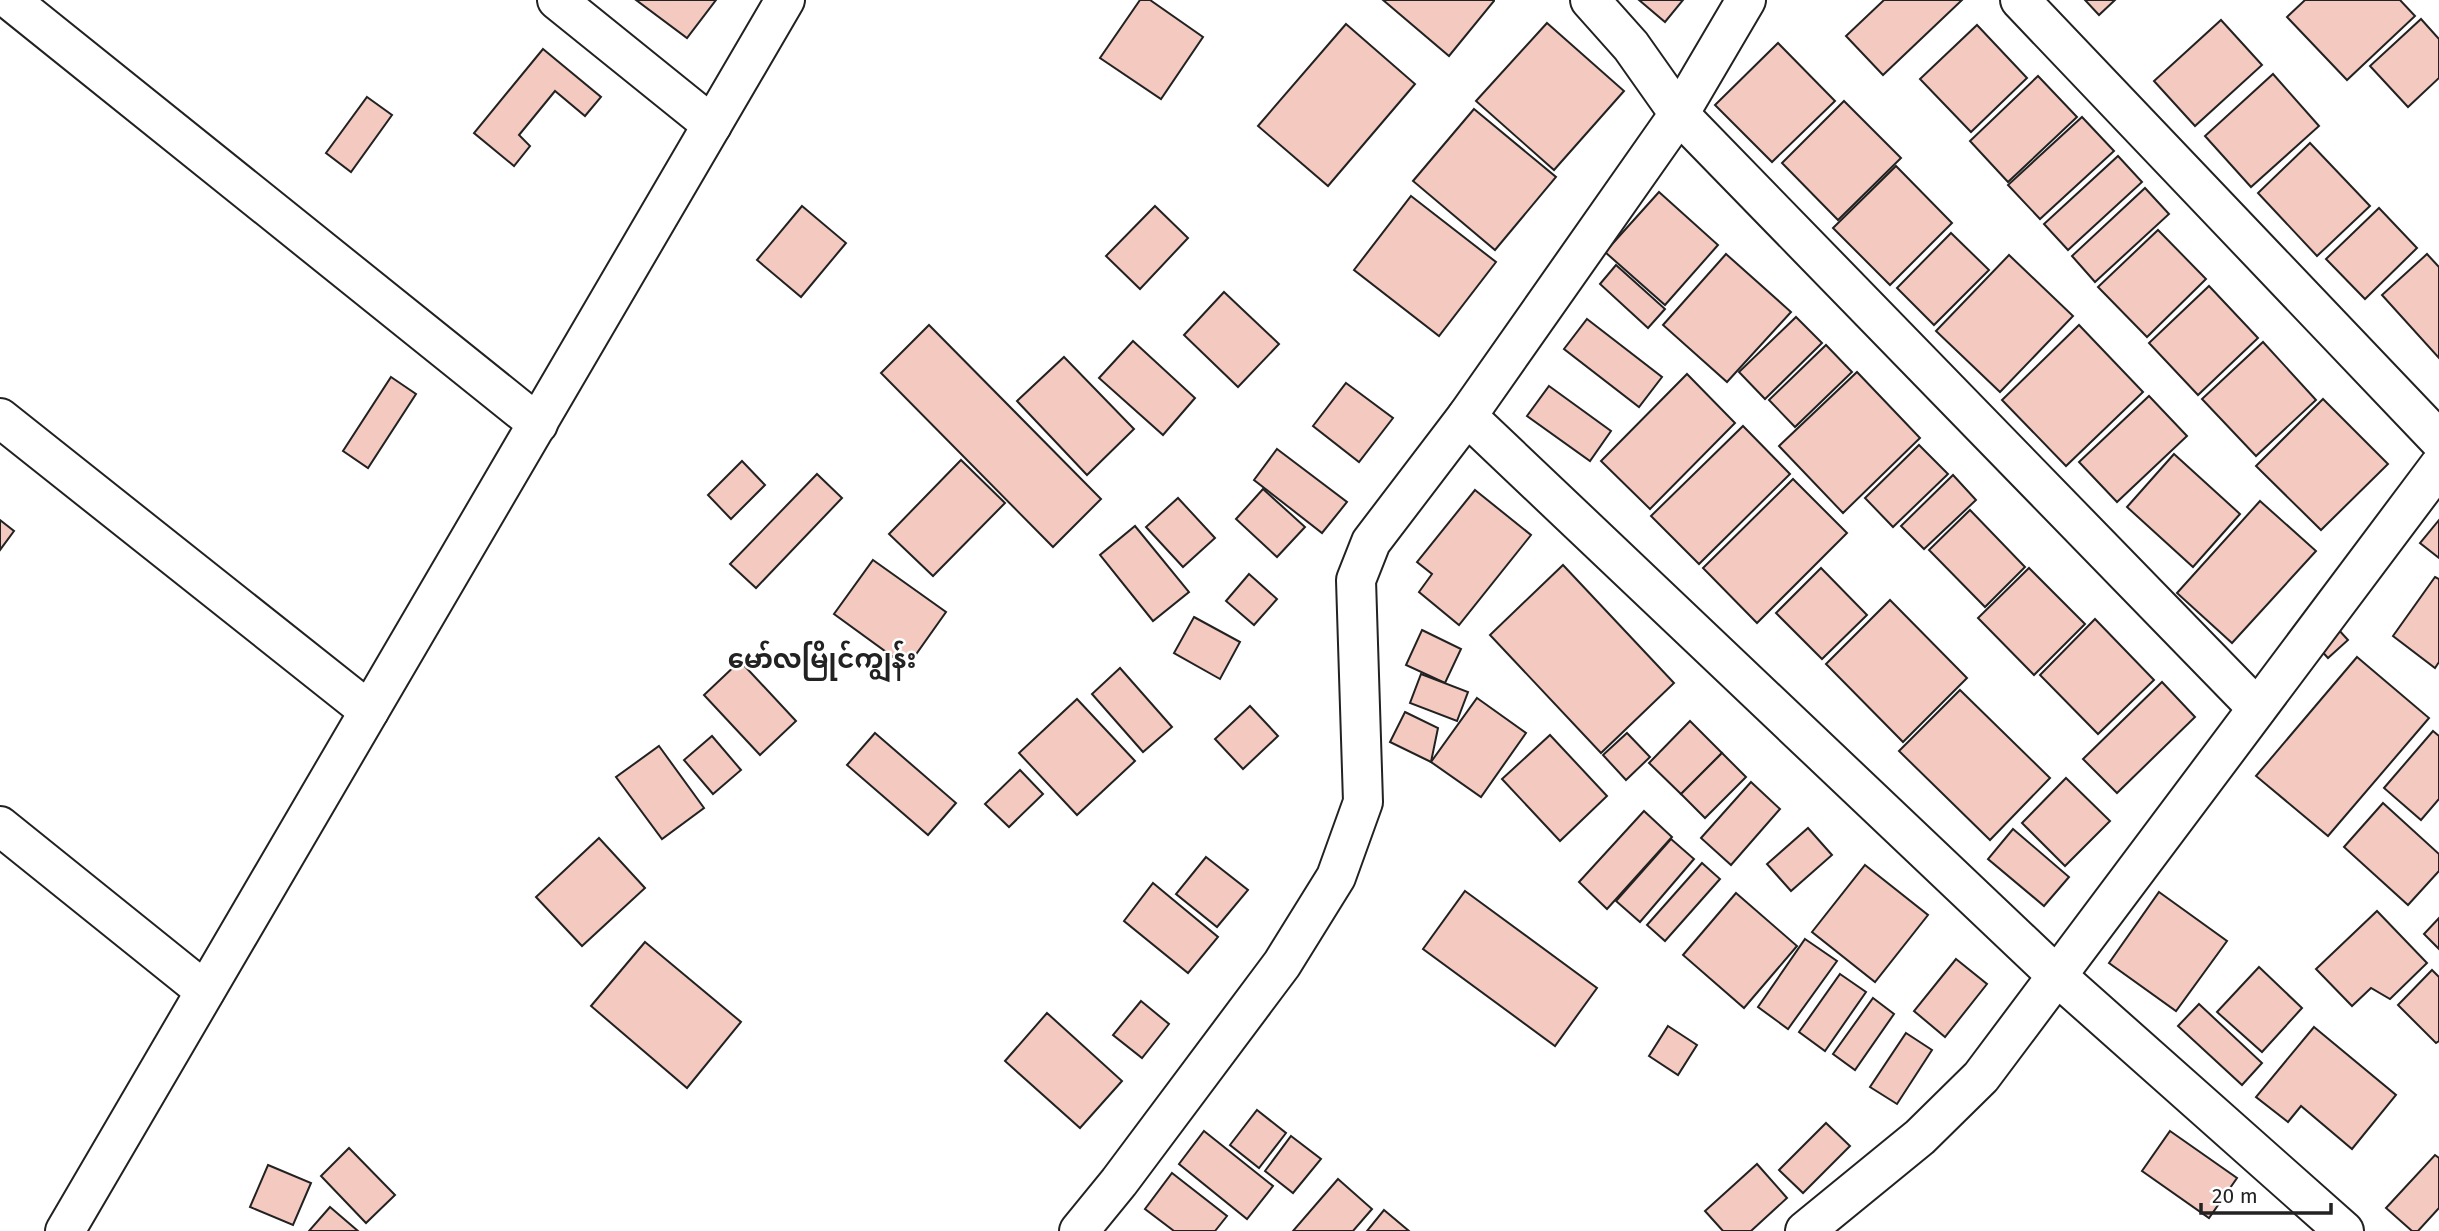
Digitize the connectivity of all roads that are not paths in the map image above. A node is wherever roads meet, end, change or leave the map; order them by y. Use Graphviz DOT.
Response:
graph roads {
  1 [pos="10,0"];
  2 [pos="557,0"];
  3 [pos="785,0"];
  4 [pos="1590,0"];
  5 [pos="1745,0"];
  6 [pos="2020,0"];
  7 [pos="1679,114"];
  8 [pos="712,125"];
  9 [pos="1467,416"];
  10 [pos="0,418"];
  11 [pos="538,424"];
  12 [pos="2439,440"];
  13 [pos="2439,466"];
  14 [pos="2258,708"];
  15 [pos="369,711"];
  16 [pos="0,826"];
  17 [pos="2057,976"];
  18 [pos="205,991"];
  19 [pos="65,1231"];
  20 [pos="1079,1231"];
  21 [pos="1805,1231"];
  22 [pos="2343,1231"];
  1 -- 11 [label="street"];
  2 -- 8 [label="street"];
  3 -- 8 [label="street"];
  4 -- 7 [label="street"];
  5 -- 7 [label="street"];
  6 -- 12 [label="street"];
  7 -- 9 [label="street"];
  7 -- 14 [label="street"];
  8 -- 11 [label="street"];
  9 -- 17 [label="street"];
  9 -- 20 [label="street"];
  10 -- 15 [label="street"];
  11 -- 15 [label="street"];
  13 -- 14 [label="street"];
  14 -- 17 [label="street"];
  15 -- 18 [label="street"];
  16 -- 18 [label="street"];
  17 -- 21 [label="street"];
  17 -- 22 [label="street"];
  18 -- 19 [label="street"];
}
